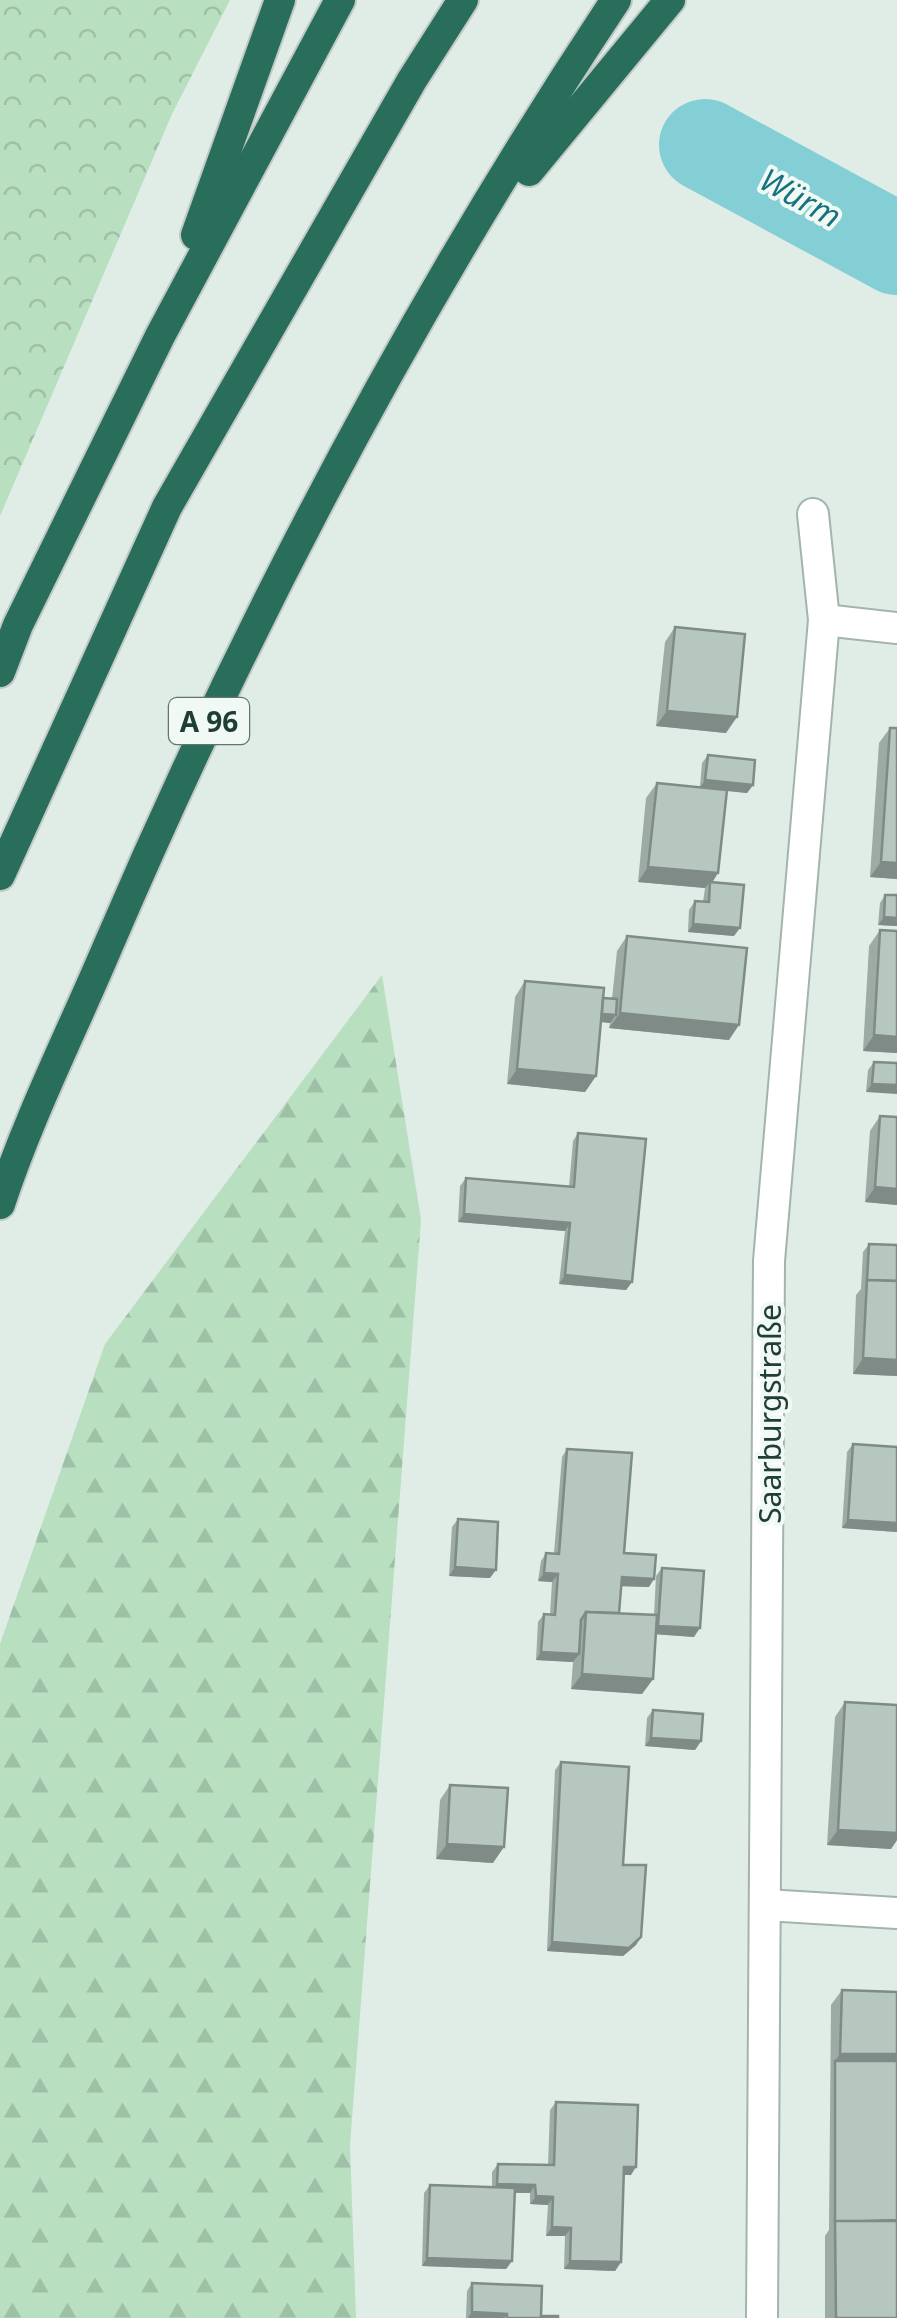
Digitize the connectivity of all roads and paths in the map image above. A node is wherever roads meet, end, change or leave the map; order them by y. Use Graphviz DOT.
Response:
graph roads {
  1 [pos="280,0"];
  2 [pos="340,0"];
  3 [pos="463,0"];
  4 [pos="616,0"];
  5 [pos="670,0"];
  6 [pos="457,258"];
  7 [pos="160,336"];
  8 [pos="813,514"];
  9 [pos="824,620"];
  10 [pos="897,628"];
  11 [pos="0,672"];
  12 [pos="0,875"];
  13 [pos="0,1204"];
  14 [pos="766,1905"];
  15 [pos="897,1913"];
  16 [pos="762,2318"];
  1 -- 7 [label="highway"];
  2 -- 7 [label="highway"];
  3 -- 12 [label="highway"];
  4 -- 6 [label="highway, A 96"];
  5 -- 6 [label="highway"];
  6 -- 13 [label="highway, A 96"];
  7 -- 11 [label="highway"];
  8 -- 9 [label="street, Saarburgstraße"];
  9 -- 10 [label="street"];
  9 -- 14 [label="street, Saarburgstraße"];
  14 -- 15 [label="street"];
  14 -- 16 [label="street, Saarburgstraße"];
}
